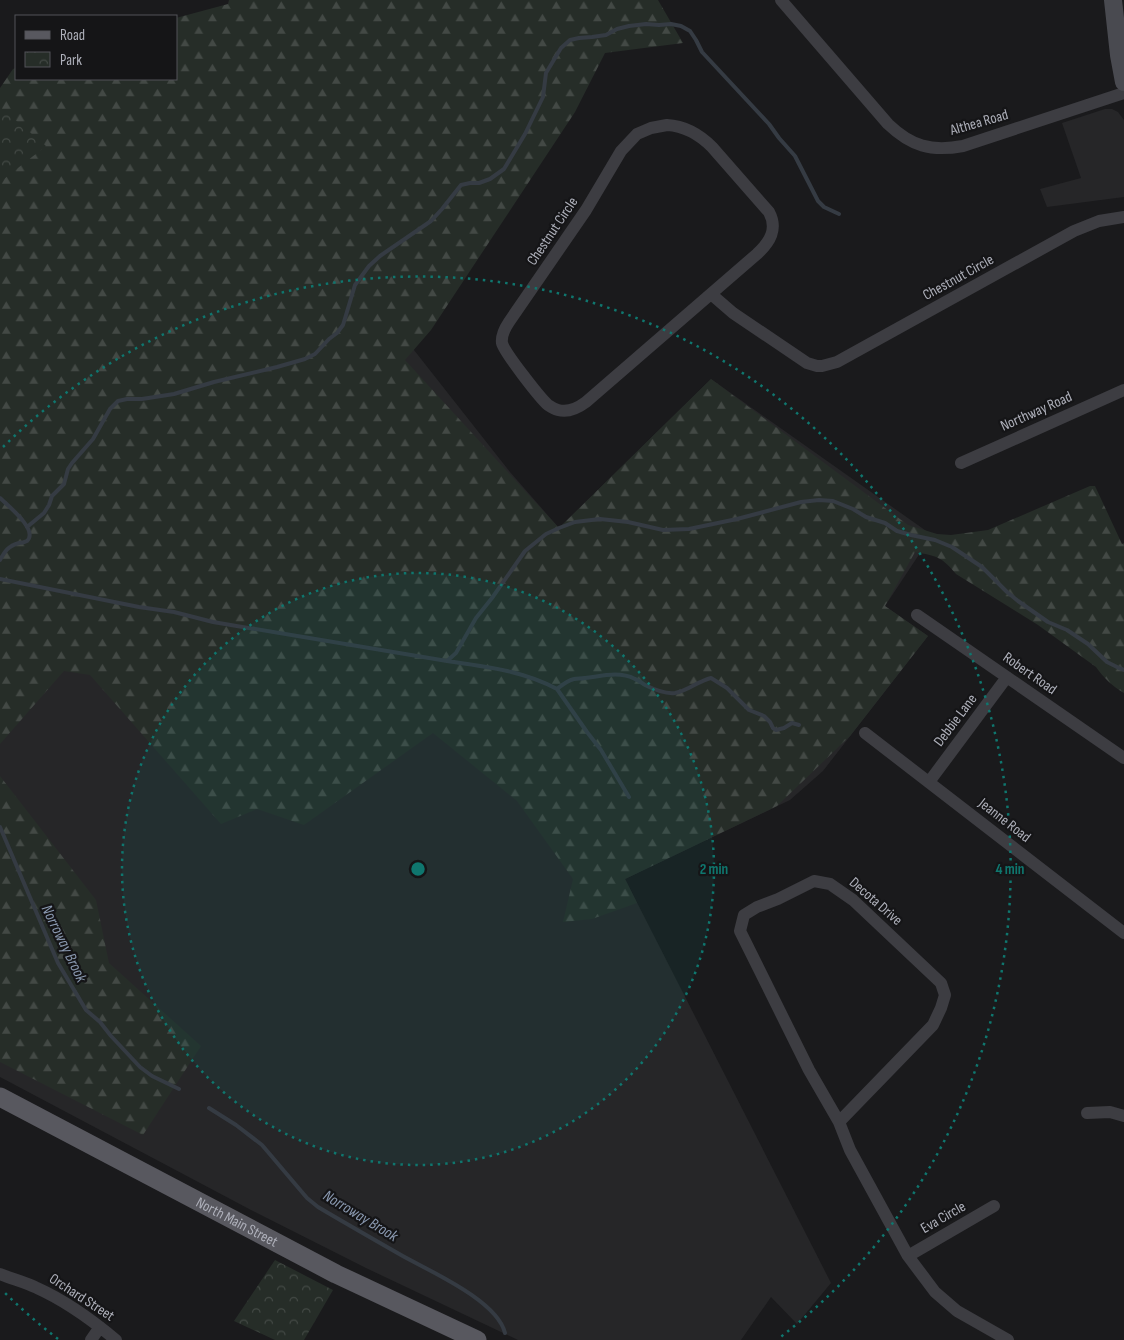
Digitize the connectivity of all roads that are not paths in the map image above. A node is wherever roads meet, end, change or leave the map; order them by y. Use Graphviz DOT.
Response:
graph roads {
  1 [pos="781,0"];
  2 [pos="1113,0"];
  3 [pos="1120,24"];
  4 [pos="1124,82"];
  5 [pos="1124,93"];
  6 [pos="1124,217"];
  7 [pos="711,294"];
  8 [pos="1124,390"];
  9 [pos="961,463"];
  10 [pos="917,615"];
  11 [pos="1007,677"];
  12 [pos="865,733"];
  13 [pos="1124,758"];
  14 [pos="928,782"];
  15 [pos="1124,932"];
  16 [pos="0,1097"];
  17 [pos="1086,1113"];
  18 [pos="1124,1116"];
  19 [pos="838,1122"];
  20 [pos="994,1206"];
  21 [pos="908,1256"];
  22 [pos="0,1274"];
  23 [pos="100,1327"];
  24 [pos="91,1340"];
  25 [pos="116,1340"];
  26 [pos="477,1340"];
  27 [pos="1008,1340"];
  1 -- 5 [label="street, Althea Road"];
  2 -- 3 [label="main road"];
  3 -- 4 [label="main road"];
  6 -- 7 [label="street, Chestnut Circle"];
  7 -- 7 [label="street, Chestnut Circle"];
  8 -- 9 [label="street, Northway Road"];
  10 -- 11 [label="street, Robert Road"];
  11 -- 13 [label="street, Robert Road"];
  11 -- 14 [label="street, Debbie Lane"];
  12 -- 14 [label="street, Jeanne Road"];
  14 -- 15 [label="street, Jeanne Road"];
  16 -- 26 [label="main road, North Main Street"];
  17 -- 18 [label="street"];
  19 -- 19 [label="street, Decota Drive"];
  19 -- 21 [label="street, Decota Drive"];
  20 -- 21 [label="street, Eva Circle"];
  21 -- 27 [label="street, Decota Drive"];
  22 -- 23 [label="street, Orchard Street"];
  23 -- 24 [label="street"];
  23 -- 25 [label="street, Orchard Street"];
}
